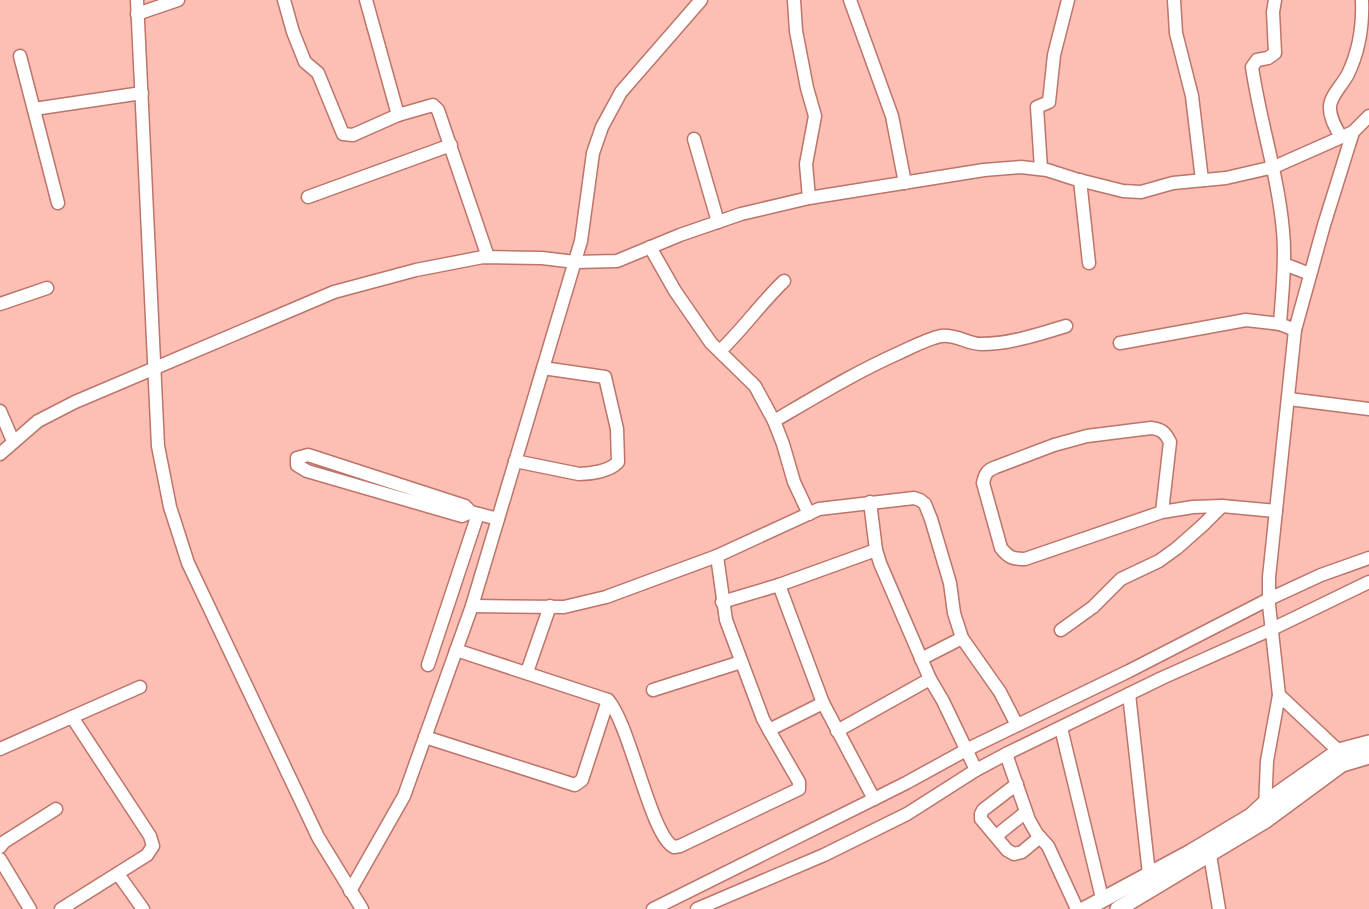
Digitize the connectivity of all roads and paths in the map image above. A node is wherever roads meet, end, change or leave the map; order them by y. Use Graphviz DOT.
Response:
graph roads {
  1 [pos="137,0"];
  2 [pos="178,0"];
  3 [pos="284,0"];
  4 [pos="366,0"];
  5 [pos="794,0"];
  6 [pos="850,0"];
  7 [pos="1068,0"];
  8 [pos="1174,0"];
  9 [pos="1275,0"];
  10 [pos="1362,0"];
  11 [pos="695,2"];
  12 [pos="137,14"];
  13 [pos="20,56"];
  14 [pos="142,93"];
  15 [pos="34,109"];
  16 [pos="398,115"];
  17 [pos="1369,116"];
  18 [pos="1347,135"];
  19 [pos="694,139"];
  20 [pos="450,145"];
  21 [pos="1274,167"];
  22 [pos="1041,169"];
  23 [pos="1080,180"];
  24 [pos="1202,180"];
  25 [pos="905,183"];
  26 [pos="308,197"];
  27 [pos="809,198"];
  28 [pos="58,203"];
  29 [pos="718,222"];
  30 [pos="650,247"];
  31 [pos="488,257"];
  32 [pos="575,262"];
  33 [pos="1089,263"];
  34 [pos="1284,264"];
  35 [pos="1310,274"];
  36 [pos="784,281"];
  37 [pos="47,288"];
  38 [pos="0,304"];
  39 [pos="1280,324"];
  40 [pos="1066,326"];
  41 [pos="1295,330"];
  42 [pos="1120,343"];
  43 [pos="720,351"];
  44 [pos="543,368"];
  45 [pos="155,369"];
  46 [pos="1289,399"];
  47 [pos="1369,410"];
  48 [pos="0,411"];
  49 [pos="774,421"];
  50 [pos="13,441"];
  51 [pos="0,454"];
  52 [pos="515,461"];
  53 [pos="870,502"];
  54 [pos="1222,506"];
  55 [pos="1276,511"];
  56 [pos="1162,512"];
  57 [pos="474,513"];
  58 [pos="809,514"];
  59 [pos="498,519"];
  60 [pos="876,550"];
  61 [pos="717,556"];
  62 [pos="1369,558"];
  63 [pos="1369,582"];
  64 [pos="779,585"];
  65 [pos="722,602"];
  66 [pos="472,606"];
  67 [pos="550,606"];
  68 [pos="1270,613"];
  69 [pos="1061,630"];
  70 [pos="962,638"];
  71 [pos="456,650"];
  72 [pos="921,659"];
  73 [pos="741,662"];
  74 [pos="428,665"];
  75 [pos="527,672"];
  76 [pos="930,679"];
  77 [pos="140,687"];
  78 [pos="653,690"];
  79 [pos="1129,694"];
  80 [pos="1279,695"];
  81 [pos="608,700"];
  82 [pos="823,703"];
  83 [pos="72,717"];
  84 [pos="1017,725"];
  85 [pos="1061,728"];
  86 [pos="769,730"];
  87 [pos="837,731"];
  88 [pos="425,737"];
  89 [pos="1369,743"];
  90 [pos="0,749"];
  91 [pos="1006,754"];
  92 [pos="1369,756"];
  93 [pos="1344,757"];
  94 [pos="971,759"];
  95 [pos="1017,784"];
  96 [pos="874,799"];
  97 [pos="1265,803"];
  98 [pos="56,809"];
  99 [pos="1026,812"];
  100 [pos="1266,820"];
  101 [pos="996,836"];
  102 [pos="1040,837"];
  103 [pos="0,847"];
  104 [pos="1207,850"];
  105 [pos="0,859"];
  106 [pos="118,874"];
  107 [pos="1149,874"];
  108 [pos="1102,898"];
  109 [pos="353,902"];
  110 [pos="726,903"];
  111 [pos="1218,907"];
  112 [pos="30,909"];
  113 [pos="61,909"];
  114 [pos="143,909"];
  115 [pos="653,909"];
  116 [pos="697,909"];
  117 [pos="1077,909"];
  118 [pos="1085,909"];
  119 [pos="1118,909"];
  1 -- 12 [label="street"];
  2 -- 12 [label="street"];
  3 -- 16 [label="street"];
  4 -- 16 [label="street"];
  5 -- 27 [label="street"];
  6 -- 25 [label="street"];
  7 -- 22 [label="street"];
  8 -- 24 [label="street"];
  9 -- 21 [label="street"];
  10 -- 18 [label="street"];
  11 -- 32 [label="street"];
  12 -- 14 [label="street"];
  13 -- 15 [label="street"];
  14 -- 15 [label="street"];
  14 -- 45 [label="street"];
  15 -- 28 [label="street"];
  16 -- 20 [label="street"];
  17 -- 18 [label="street"];
  18 -- 21 [label="street"];
  18 -- 35 [label="street"];
  19 -- 29 [label="street"];
  20 -- 26 [label="street"];
  20 -- 31 [label="street"];
  21 -- 24 [label="street"];
  21 -- 34 [label="street"];
  22 -- 23 [label="street"];
  22 -- 25 [label="street"];
  23 -- 24 [label="street"];
  23 -- 33 [label="street"];
  25 -- 27 [label="street"];
  27 -- 29 [label="street"];
  29 -- 30 [label="street"];
  30 -- 32 [label="street"];
  30 -- 43 [label="street"];
  31 -- 32 [label="street"];
  31 -- 45 [label="street"];
  32 -- 44 [label="street"];
  34 -- 35 [label="street"];
  34 -- 39 [label="street"];
  35 -- 41 [label="street"];
  36 -- 43 [label="street"];
  37 -- 38 [label="street"];
  39 -- 41 [label="street"];
  39 -- 42 [label="street"];
  40 -- 49 [label="street"];
  41 -- 46 [label="street"];
  43 -- 49 [label="street"];
  44 -- 52 [label="street"];
  44 -- 52 [label="street"];
  45 -- 50 [label="street"];
  45 -- 109 [label="street"];
  46 -- 47 [label="street"];
  46 -- 55 [label="street"];
  48 -- 50 [label="street"];
  49 -- 58 [label="street"];
  50 -- 51 [label="street"];
  52 -- 59 [label="street"];
  53 -- 58 [label="street"];
  53 -- 60 [label="street"];
  53 -- 70 [label="street"];
  54 -- 55 [label="street"];
  54 -- 56 [label="street"];
  54 -- 69 [label="street"];
  55 -- 68 [label="street"];
  56 -- 56 [label="street"];
  57 -- 57 [label="street"];
  57 -- 59 [label="street"];
  57 -- 74 [label="street"];
  58 -- 61 [label="street"];
  59 -- 66 [label="street"];
  60 -- 64 [label="street"];
  60 -- 72 [label="street"];
  61 -- 65 [label="street"];
  61 -- 67 [label="street"];
  62 -- 68 [label="street"];
  63 -- 68 [label="street"];
  64 -- 65 [label="street"];
  64 -- 82 [label="street"];
  65 -- 73 [label="street"];
  66 -- 67 [label="street"];
  66 -- 71 [label="street"];
  67 -- 75 [label="street"];
  68 -- 79 [label="street"];
  68 -- 80 [label="street"];
  68 -- 84 [label="street"];
  70 -- 72 [label="street"];
  70 -- 84 [label="street"];
  71 -- 75 [label="street"];
  71 -- 88 [label="street"];
  72 -- 76 [label="street"];
  73 -- 78 [label="street"];
  73 -- 86 [label="street"];
  75 -- 81 [label="street"];
  76 -- 87 [label="street"];
  76 -- 94 [label="street"];
  77 -- 83 [label="street"];
  79 -- 85 [label="street"];
  79 -- 107 [label="street"];
  80 -- 93 [label="street"];
  80 -- 97 [label="street"];
  81 -- 86 [label="street"];
  81 -- 88 [label="street"];
  82 -- 86 [label="street"];
  82 -- 87 [label="street"];
  83 -- 90 [label="street"];
  83 -- 106 [label="street"];
  84 -- 94 [label="street"];
  85 -- 91 [label="street"];
  85 -- 108 [label="street"];
  87 -- 96 [label="street"];
  88 -- 109 [label="street"];
  89 -- 93 [label="main road"];
  91 -- 94 [label="street"];
  91 -- 95 [label="street"];
  92 -- 93 [label="main road"];
  93 -- 97 [label="main road"];
  93 -- 100 [label="main road"];
  94 -- 96 [label="street"];
  94 -- 110 [label="street"];
  95 -- 99 [label="street"];
  95 -- 101 [label="street"];
  96 -- 115 [label="street"];
  97 -- 100 [label="street"];
  97 -- 104 [label="main road"];
  98 -- 103 [label="street"];
  99 -- 101 [label="street"];
  99 -- 102 [label="street"];
  100 -- 104 [label="main road"];
  101 -- 102 [label="street"];
  102 -- 117 [label="street"];
  104 -- 107 [label="main road"];
  104 -- 111 [label="street"];
  104 -- 119 [label="main road"];
  105 -- 112 [label="street"];
  106 -- 113 [label="street"];
  106 -- 114 [label="street"];
  107 -- 108 [label="main road"];
  108 -- 118 [label="main road"];
  110 -- 116 [label="street"];
}
